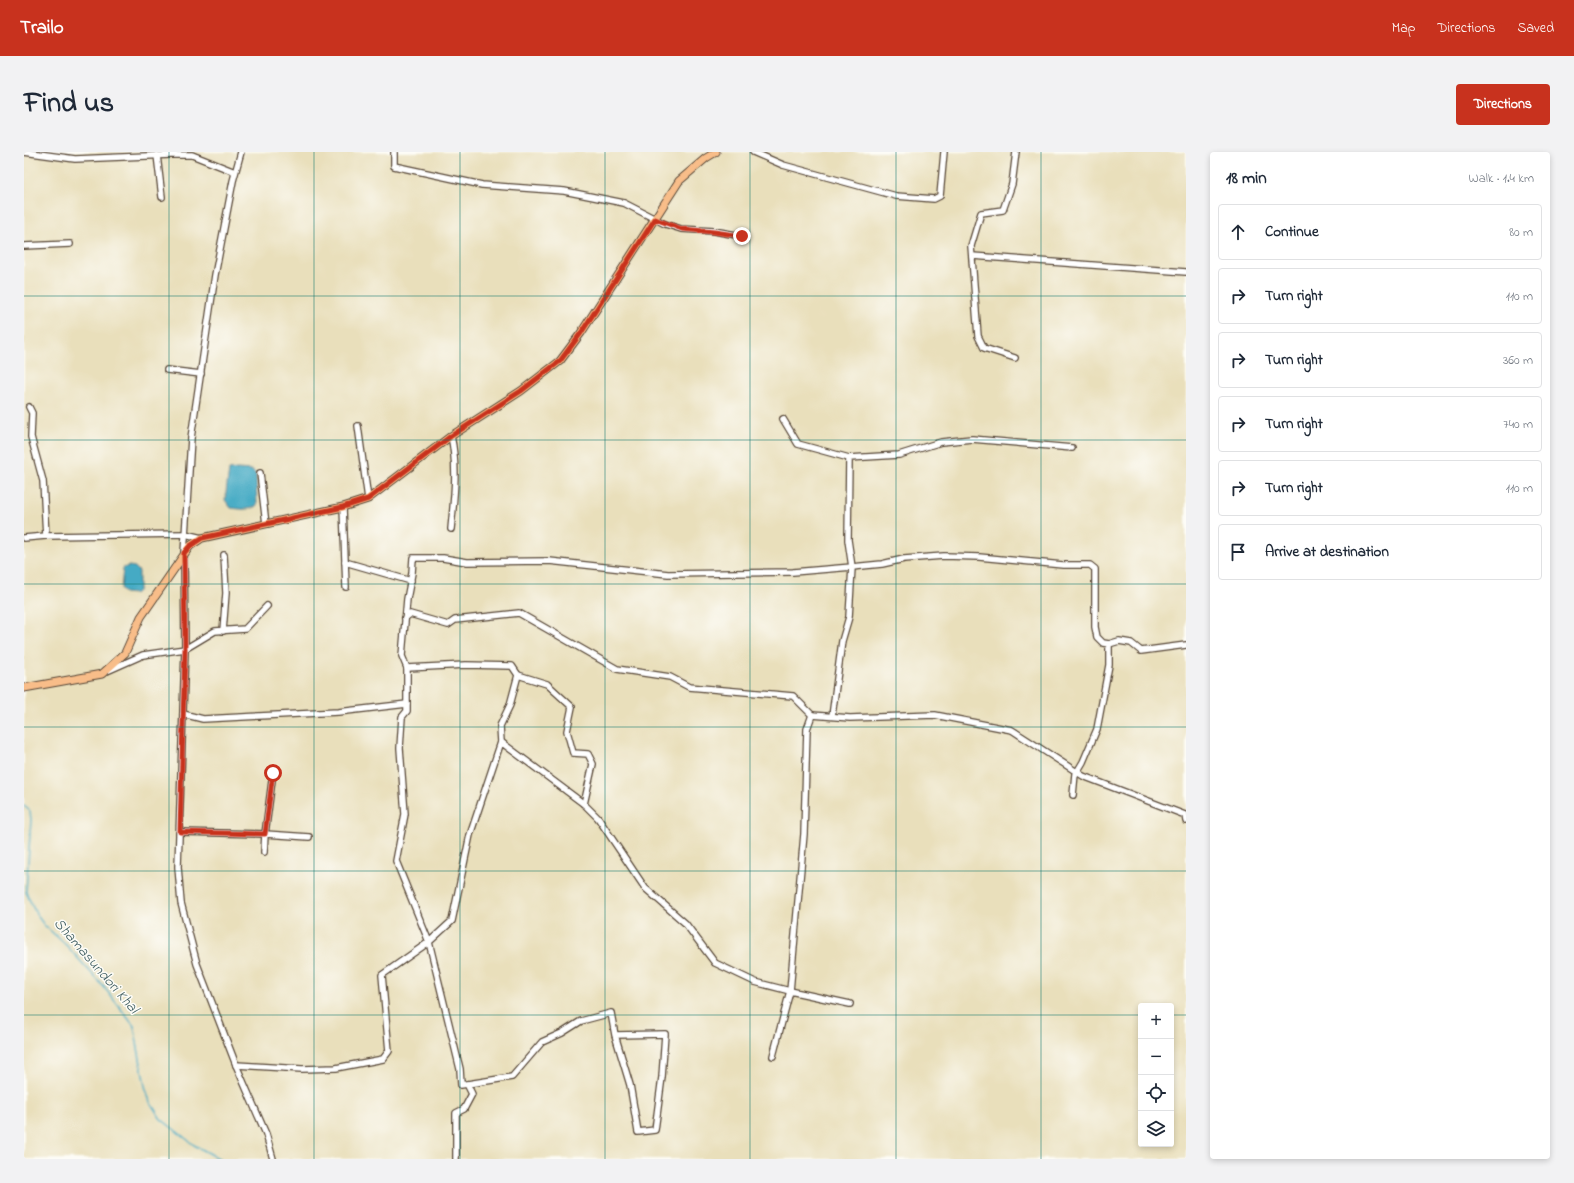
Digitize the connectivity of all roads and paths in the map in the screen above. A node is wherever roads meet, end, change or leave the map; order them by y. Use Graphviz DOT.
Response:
graph roads {
  1 [pos="24,152"];
  2 [pos="241,152"];
  3 [pos="394,152"];
  4 [pos="716,152"];
  5 [pos="753,152"];
  6 [pos="944,152"];
  7 [pos="1016,152"];
  8 [pos="164,153"];
  9 [pos="157,155"];
  10 [pos="235,172"];
  11 [pos="162,197"];
  12 [pos="655,219"];
  13 [pos="742,236"];
  14 [pos="70,244"];
  15 [pos="24,246"];
  16 [pos="972,256"];
  17 [pos="1186,272"];
  18 [pos="1015,358"];
  19 [pos="167,370"];
  20 [pos="201,374"];
  21 [pos="29,407"];
  22 [pos="782,420"];
  23 [pos="358,426"];
  24 [pos="451,436"];
  25 [pos="1072,448"];
  26 [pos="849,458"];
  27 [pos="260,473"];
  28 [pos="368,499"];
  29 [pos="343,507"];
  30 [pos="266,524"];
  31 [pos="451,529"];
  32 [pos="185,534"];
  33 [pos="46,536"];
  34 [pos="24,538"];
  35 [pos="202,538"];
  36 [pos="184,553"];
  37 [pos="224,555"];
  38 [pos="345,562"];
  39 [pos="852,568"];
  40 [pos="411,581"];
  41 [pos="346,587"];
  42 [pos="267,606"];
  43 [pos="405,618"];
  44 [pos="223,631"];
  45 [pos="1109,644"];
  46 [pos="1186,645"];
  47 [pos="185,649"];
  48 [pos="408,668"];
  49 [pos="102,674"];
  50 [pos="518,675"];
  51 [pos="24,688"];
  52 [pos="407,704"];
  53 [pos="183,714"];
  54 [pos="812,715"];
  55 [pos="832,716"];
  56 [pos="501,742"];
  57 [pos="1077,772"];
  58 [pos="273,773"];
  59 [pos="1073,795"];
  60 [pos="584,804"];
  61 [pos="1186,817"];
  62 [pos="180,832"];
  63 [pos="265,834"];
  64 [pos="309,837"];
  65 [pos="264,852"];
  66 [pos="429,942"];
  67 [pos="790,991"];
  68 [pos="850,1004"];
  69 [pos="615,1035"];
  70 [pos="773,1056"];
  71 [pos="236,1065"];
  72 [pos="467,1084"];
  73 [pos="273,1159"];
  74 [pos="456,1159"];
  1 -- 9 [label="street"];
  2 -- 10 [label="street"];
  3 -- 12 [label="street"];
  4 -- 12 [label="main road"];
  5 -- 6 [label="street"];
  7 -- 16 [label="street"];
  8 -- 9 [label="street"];
  8 -- 10 [label="street"];
  9 -- 11 [label="street"];
  10 -- 20 [label="street"];
  12 -- 13 [label="street"];
  12 -- 24 [label="main road"];
  14 -- 15 [label="street"];
  16 -- 17 [label="street"];
  16 -- 18 [label="street"];
  19 -- 20 [label="street"];
  20 -- 32 [label="street"];
  21 -- 33 [label="street"];
  22 -- 26 [label="street"];
  23 -- 28 [label="street"];
  24 -- 28 [label="main road"];
  24 -- 31 [label="street"];
  25 -- 26 [label="street"];
  26 -- 39 [label="street"];
  27 -- 30 [label="street"];
  28 -- 29 [label="main road"];
  29 -- 30 [label="main road"];
  29 -- 38 [label="street"];
  30 -- 35 [label="main road"];
  32 -- 33 [label="street"];
  32 -- 35 [label="street"];
  32 -- 36 [label="street"];
  33 -- 34 [label="street"];
  35 -- 36 [label="main road"];
  36 -- 47 [label="street"];
  36 -- 49 [label="main road"];
  37 -- 44 [label="street"];
  38 -- 40 [label="street"];
  38 -- 41 [label="street"];
  39 -- 40 [label="street"];
  39 -- 45 [label="street"];
  39 -- 55 [label="street"];
  40 -- 43 [label="street"];
  42 -- 44 [label="street"];
  43 -- 48 [label="street"];
  43 -- 54 [label="street"];
  44 -- 47 [label="street"];
  45 -- 46 [label="street"];
  45 -- 57 [label="street"];
  47 -- 49 [label="street"];
  47 -- 53 [label="street"];
  48 -- 50 [label="street"];
  48 -- 52 [label="street"];
  49 -- 51 [label="main road"];
  50 -- 56 [label="street"];
  50 -- 60 [label="street"];
  52 -- 53 [label="street"];
  52 -- 66 [label="street"];
  53 -- 62 [label="street"];
  54 -- 55 [label="street"];
  54 -- 67 [label="street"];
  55 -- 57 [label="street"];
  56 -- 60 [label="street"];
  56 -- 66 [label="street"];
  57 -- 59 [label="street"];
  57 -- 61 [label="street"];
  58 -- 63 [label="street"];
  60 -- 67 [label="street"];
  62 -- 63 [label="street"];
  62 -- 71 [label="street"];
  63 -- 64 [label="street"];
  63 -- 65 [label="street"];
  66 -- 71 [label="street"];
  66 -- 72 [label="street"];
  67 -- 68 [label="street"];
  67 -- 70 [label="street"];
  69 -- 69 [label="street"];
  69 -- 72 [label="street"];
  71 -- 73 [label="street"];
  72 -- 74 [label="street"];
}
